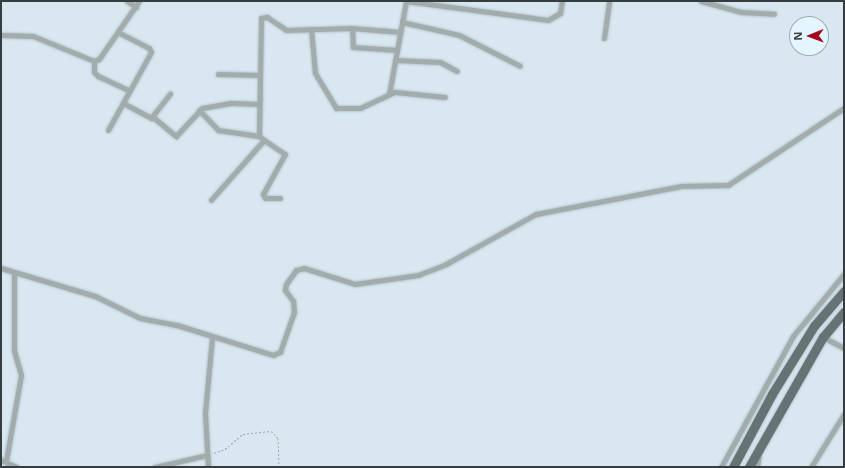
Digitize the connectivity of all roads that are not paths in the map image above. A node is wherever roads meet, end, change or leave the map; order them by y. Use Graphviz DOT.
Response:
graph roads {
  1 [pos="127,1"];
  2 [pos="139,1"];
  3 [pos="406,1"];
  4 [pos="562,1"];
  5 [pos="609,1"];
  6 [pos="702,1"];
  7 [pos="136,7"];
  8 [pos="774,14"];
  9 [pos="402,22"];
  10 [pos="352,28"];
  11 [pos="311,29"];
  12 [pos="118,32"];
  13 [pos="400,32"];
  14 [pos="1,35"];
  15 [pos="604,38"];
  16 [pos="397,50"];
  17 [pos="396,60"];
  18 [pos="94,61"];
  19 [pos="520,66"];
  20 [pos="457,71"];
  21 [pos="218,74"];
  22 [pos="260,75"];
  23 [pos="130,91"];
  24 [pos="170,94"];
  25 [pos="389,94"];
  26 [pos="445,97"];
  27 [pos="123,103"];
  28 [pos="259,104"];
  29 [pos="844,108"];
  30 [pos="199,110"];
  31 [pos="153,117"];
  32 [pos="108,130"];
  33 [pos="259,136"];
  34 [pos="264,140"];
  35 [pos="280,198"];
  36 [pos="211,200"];
  37 [pos="1,268"];
  38 [pos="14,273"];
  39 [pos="844,274"];
  40 [pos="844,291"];
  41 [pos="844,312"];
  42 [pos="212,337"];
  43 [pos="824,337"];
  44 [pos="844,348"];
  45 [pos="844,414"];
  46 [pos="760,448"];
  47 [pos="207,455"];
  48 [pos="4,461"];
  49 [pos="17,467"];
  50 [pos="154,467"];
  51 [pos="208,467"];
  52 [pos="721,467"];
  53 [pos="733,467"];
  54 [pos="749,467"];
  55 [pos="757,467"];
  56 [pos="811,467"];
  1 -- 7 [label="street"];
  2 -- 7 [label="street"];
  3 -- 4 [label="street"];
  3 -- 9 [label="street"];
  5 -- 15 [label="street"];
  6 -- 8 [label="street"];
  7 -- 12 [label="street"];
  9 -- 13 [label="street"];
  9 -- 19 [label="street"];
  10 -- 11 [label="street"];
  10 -- 13 [label="street"];
  10 -- 16 [label="street"];
  11 -- 22 [label="street"];
  11 -- 25 [label="street"];
  12 -- 18 [label="street"];
  12 -- 23 [label="street"];
  13 -- 16 [label="street"];
  14 -- 18 [label="street"];
  16 -- 17 [label="street"];
  17 -- 20 [label="street"];
  17 -- 25 [label="street"];
  18 -- 23 [label="street"];
  21 -- 22 [label="street"];
  22 -- 28 [label="street"];
  23 -- 27 [label="street"];
  24 -- 31 [label="street"];
  25 -- 26 [label="street"];
  27 -- 31 [label="street"];
  27 -- 32 [label="street"];
  28 -- 30 [label="street"];
  28 -- 33 [label="street"];
  29 -- 42 [label="street"];
  30 -- 31 [label="street"];
  30 -- 33 [label="street"];
  33 -- 34 [label="street"];
  34 -- 35 [label="street"];
  34 -- 36 [label="street"];
  37 -- 38 [label="street"];
  38 -- 42 [label="street"];
  38 -- 48 [label="street"];
  39 -- 52 [label="street"];
  40 -- 53 [label="highway"];
  41 -- 43 [label="highway"];
  42 -- 47 [label="street"];
  43 -- 44 [label="street"];
  43 -- 46 [label="highway"];
  45 -- 56 [label="street"];
  46 -- 54 [label="highway"];
  46 -- 55 [label="street"];
  47 -- 50 [label="street"];
  47 -- 51 [label="street"];
  48 -- 49 [label="street"];
}
